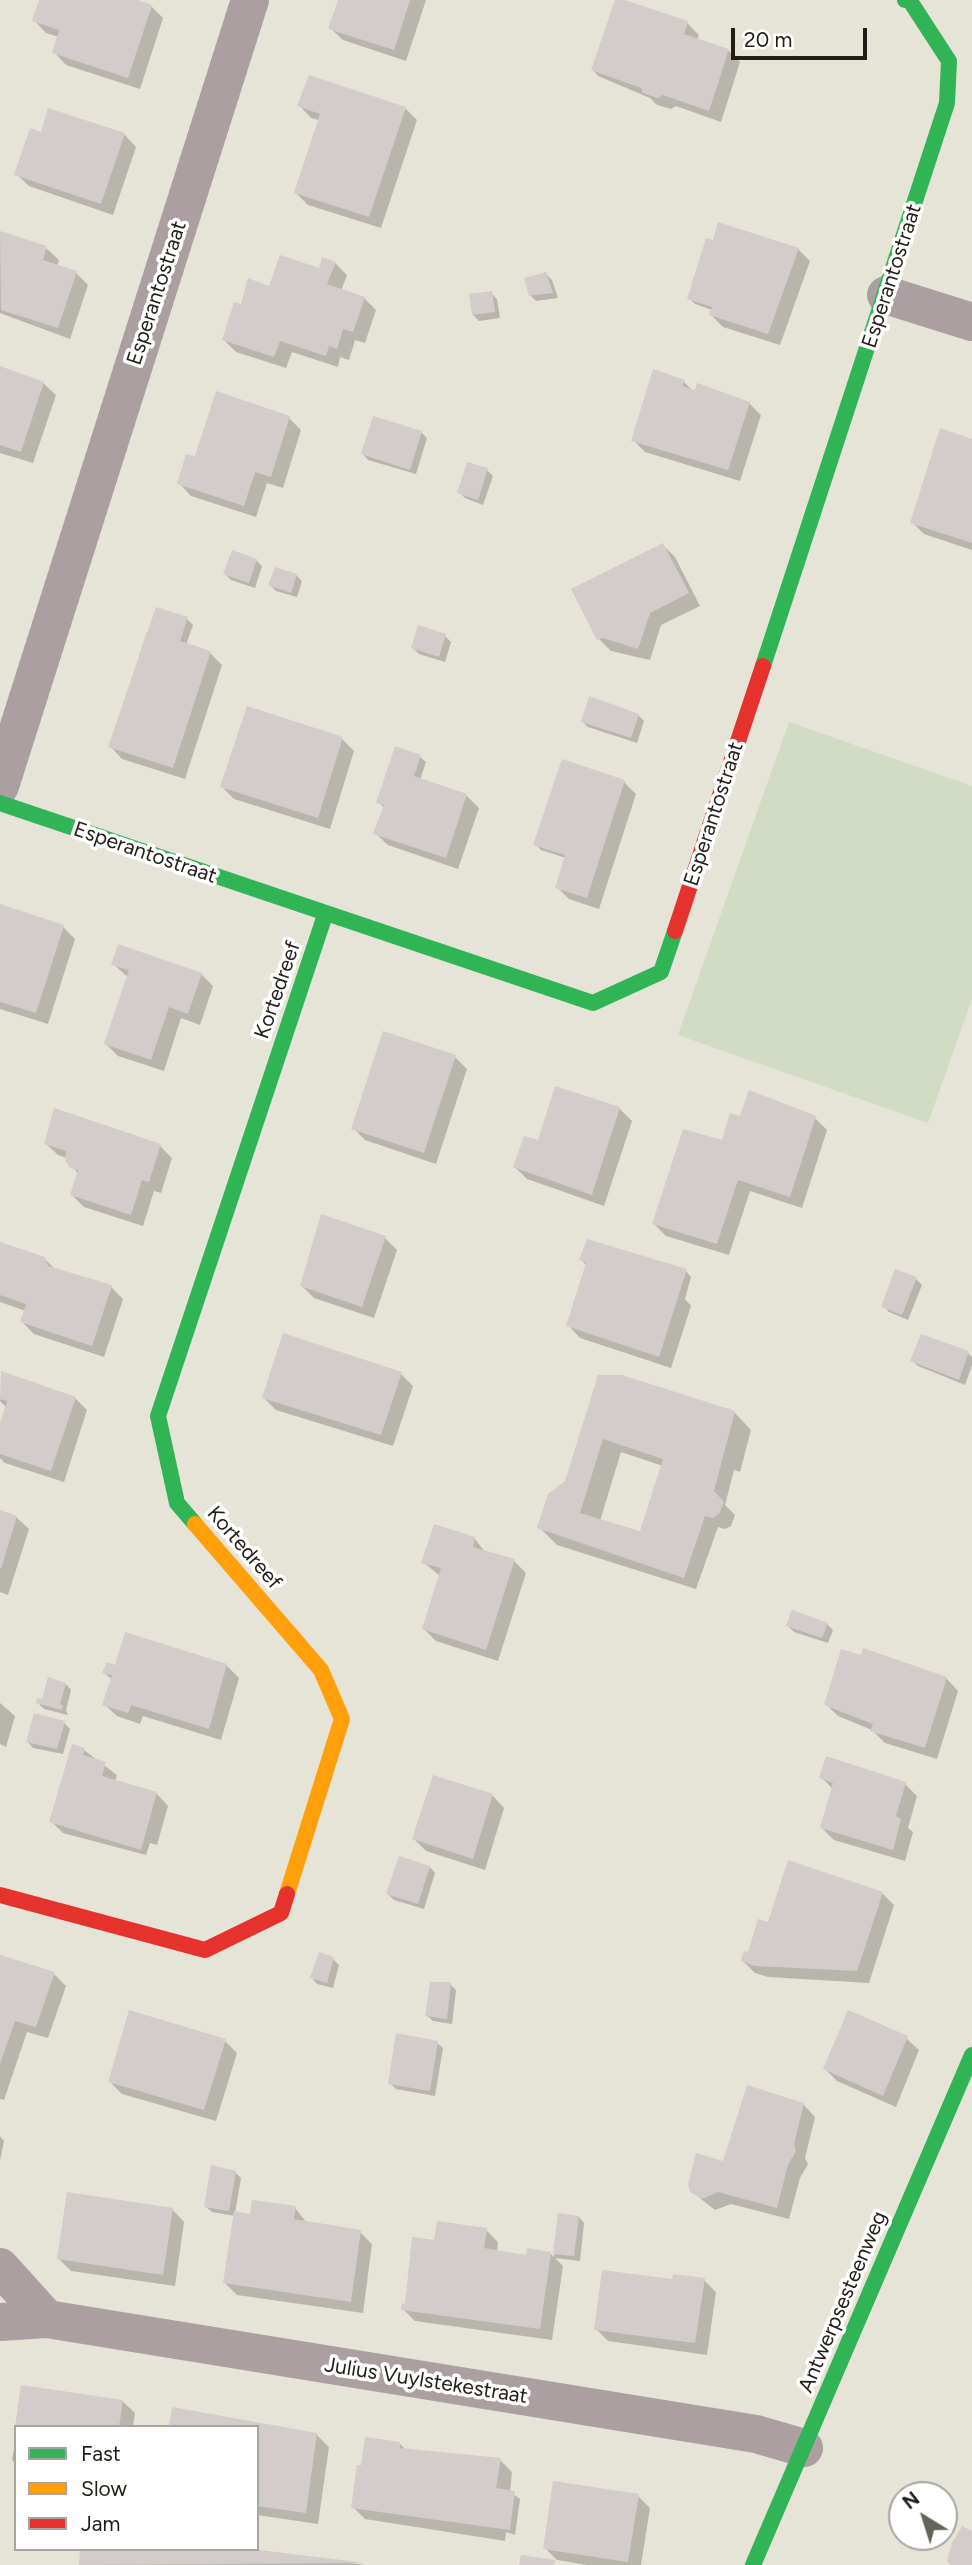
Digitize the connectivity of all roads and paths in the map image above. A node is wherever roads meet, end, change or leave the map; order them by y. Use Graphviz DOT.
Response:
graph roads {
  1 [pos="250,0"];
  2 [pos="905,0"];
  3 [pos="886,295"];
  4 [pos="972,322"];
  5 [pos="0,786"];
  6 [pos="0,803"];
  7 [pos="326,915"];
  8 [pos="0,1895"];
  9 [pos="972,2055"];
  10 [pos="0,2267"];
  11 [pos="47,2319"];
  12 [pos="0,2322"];
  13 [pos="804,2448"];
  14 [pos="753,2565"];
  1 -- 5 [label="street, Esperantostraat"];
  2 -- 3 [label="street, Esperantostraat"];
  3 -- 4 [label="street"];
  3 -- 7 [label="street, Esperantostraat"];
  6 -- 7 [label="street, Esperantostraat"];
  7 -- 8 [label="street, Kortedreef"];
  9 -- 13 [label="street, Antwerpsesteenweg"];
  10 -- 11 [label="street"];
  11 -- 12 [label="street, Julius Vuylstekestraat"];
  11 -- 13 [label="street, Julius Vuylstekestraat"];
  13 -- 14 [label="street, Antwerpsesteenweg"];
}
